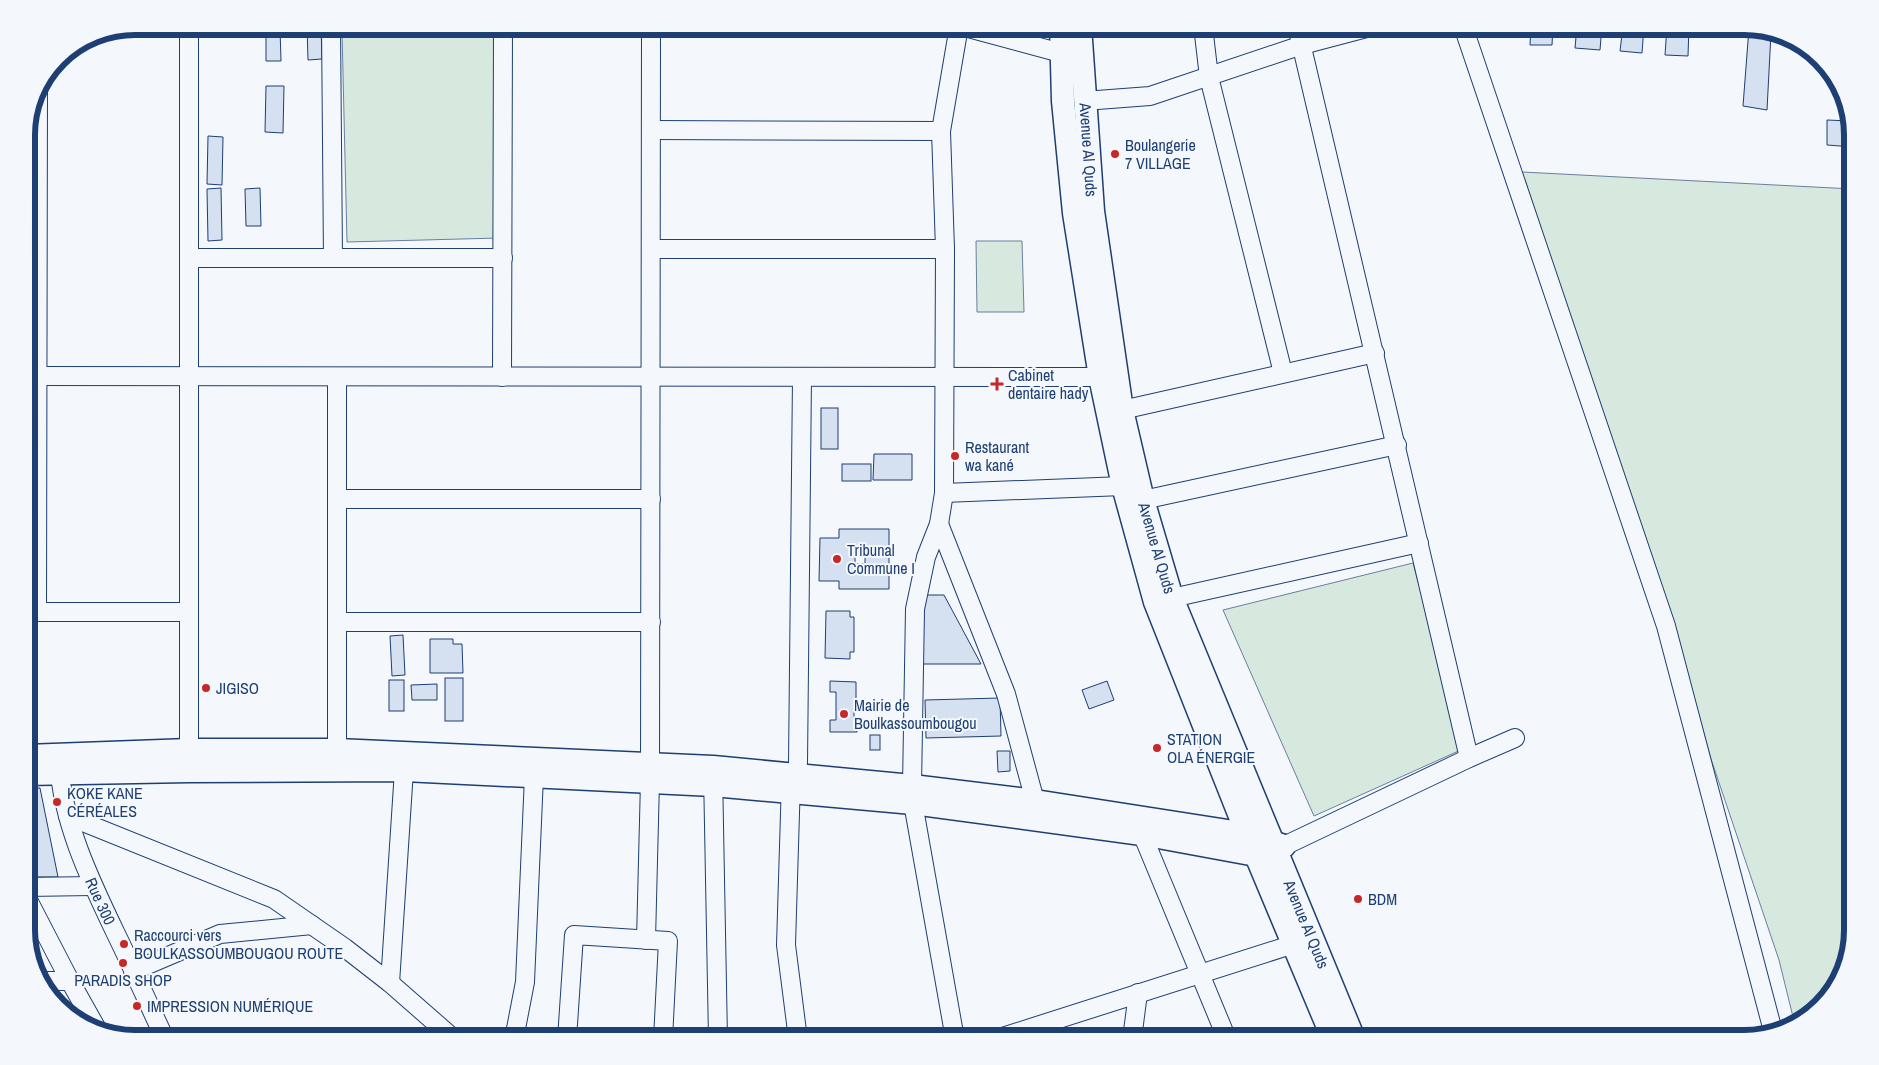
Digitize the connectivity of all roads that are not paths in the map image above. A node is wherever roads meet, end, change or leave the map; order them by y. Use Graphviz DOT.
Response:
graph roads {
  1 [pos="190,35"];
  2 [pos="331,35"];
  3 [pos="503,35"];
  4 [pos="651,35"];
  5 [pos="958,35"];
  6 [pos="994,35"];
  7 [pos="1061,35"];
  8 [pos="1080,35"];
  9 [pos="1204,35"];
  10 [pos="1300,35"];
  11 [pos="1340,35"];
  12 [pos="1466,35"];
  13 [pos="1302,45"];
  14 [pos="1061,53"];
  15 [pos="1209,77"];
  16 [pos="1084,102"];
  17 [pos="651,130"];
  18 [pos="941,130"];
  19 [pos="651,249"];
  20 [pos="945,249"];
  21 [pos="189,258"];
  22 [pos="333,258"];
  23 [pos="502,258"];
  24 [pos="1375,353"];
  25 [pos="1283,374"];
  26 [pos="35,376"];
  27 [pos="189,376"];
  28 [pos="337,376"];
  29 [pos="502,376"];
  30 [pos="651,377"];
  31 [pos="802,377"];
  32 [pos="944,377"];
  33 [pos="1100,377"];
  34 [pos="1122,410"];
  35 [pos="1397,445"];
  36 [pos="1123,486"];
  37 [pos="944,493"];
  38 [pos="337,499"];
  39 [pos="651,499"];
  40 [pos="1142,500"];
  41 [pos="938,524"];
  42 [pos="1419,543"];
  43 [pos="1172,598"];
  44 [pos="35,612"];
  45 [pos="189,612"];
  46 [pos="337,622"];
  47 [pos="651,622"];
  48 [pos="1516,738"];
  49 [pos="35,758"];
  50 [pos="1469,758"];
  51 [pos="189,760"];
  52 [pos="337,760"];
  53 [pos="59,764"];
  54 [pos="404,770"];
  55 [pos="35,771"];
  56 [pos="650,773"];
  57 [pos="534,776"];
  58 [pos="713,776"];
  59 [pos="793,777"];
  60 [pos="912,795"];
  61 [pos="1035,801"];
  62 [pos="68,816"];
  63 [pos="1138,825"];
  64 [pos="1248,834"];
  65 [pos="1272,848"];
  66 [pos="93,886"];
  67 [pos="35,887"];
  68 [pos="35,913"];
  69 [pos="312,925"];
  70 [pos="646,940"];
  71 [pos="1294,944"];
  72 [pos="133,971"];
  73 [pos="1200,974"];
  74 [pos="49,981"];
  75 [pos="70,981"];
  76 [pos="390,984"];
  77 [pos="1138,993"];
  78 [pos="92,1020"];
  79 [pos="1772,1026"];
  80 [pos="161,1030"];
  81 [pos="444,1030"];
  82 [pos="516,1030"];
  83 [pos="568,1030"];
  84 [pos="663,1030"];
  85 [pos="718,1030"];
  86 [pos="797,1030"];
  87 [pos="953,1030"];
  88 [pos="1025,1030"];
  89 [pos="1133,1030"];
  90 [pos="1222,1030"];
  91 [pos="1329,1030"];
  92 [pos="1350,1030"];
  1 -- 21 [label="street"];
  2 -- 22 [label="street"];
  3 -- 23 [label="street"];
  4 -- 17 [label="street"];
  5 -- 18 [label="street"];
  6 -- 14 [label="street"];
  7 -- 14 [label="main road, Avenue Al Quds"];
  8 -- 16 [label="main road, Avenue Al Quds"];
  9 -- 15 [label="street"];
  10 -- 13 [label="street"];
  11 -- 13 [label="street"];
  12 -- 79 [label="street"];
  13 -- 15 [label="street"];
  13 -- 24 [label="street"];
  14 -- 33 [label="main road, Avenue Al Quds"];
  15 -- 16 [label="street"];
  15 -- 25 [label="street"];
  16 -- 34 [label="main road, Avenue Al Quds"];
  17 -- 18 [label="street"];
  17 -- 19 [label="street"];
  18 -- 20 [label="street"];
  19 -- 20 [label="street"];
  19 -- 30 [label="street"];
  20 -- 32 [label="street"];
  21 -- 22 [label="street"];
  21 -- 27 [label="street"];
  22 -- 23 [label="street"];
  23 -- 29 [label="street"];
  24 -- 25 [label="street"];
  24 -- 35 [label="street"];
  25 -- 34 [label="street"];
  26 -- 27 [label="street"];
  27 -- 28 [label="street"];
  27 -- 45 [label="street"];
  28 -- 29 [label="street"];
  28 -- 38 [label="street"];
  29 -- 30 [label="street"];
  30 -- 31 [label="street"];
  30 -- 39 [label="street"];
  31 -- 32 [label="street"];
  31 -- 59 [label="street"];
  32 -- 33 [label="street"];
  32 -- 37 [label="street"];
  33 -- 36 [label="main road, Avenue Al Quds"];
  34 -- 40 [label="main road, Avenue Al Quds"];
  35 -- 40 [label="street"];
  35 -- 42 [label="street"];
  36 -- 37 [label="street"];
  36 -- 64 [label="main road, Avenue Al Quds"];
  37 -- 41 [label="street"];
  38 -- 39 [label="street"];
  38 -- 46 [label="street"];
  39 -- 47 [label="street"];
  40 -- 43 [label="main road, Avenue Al Quds"];
  41 -- 60 [label="street"];
  41 -- 61 [label="street"];
  42 -- 43 [label="street"];
  42 -- 50 [label="street"];
  43 -- 65 [label="main road, Avenue Al Quds"];
  44 -- 45 [label="street"];
  45 -- 51 [label="street"];
  46 -- 47 [label="street"];
  46 -- 52 [label="street"];
  47 -- 56 [label="street"];
  48 -- 50 [label="street"];
  49 -- 53 [label="main road"];
  50 -- 65 [label="street"];
  51 -- 52 [label="main road"];
  51 -- 53 [label="main road"];
  52 -- 54 [label="main road"];
  52 -- 56 [label="main road"];
  53 -- 55 [label="main road"];
  53 -- 62 [label="street, Rue 300"];
  54 -- 57 [label="main road"];
  54 -- 76 [label="street"];
  56 -- 57 [label="main road"];
  56 -- 58 [label="main road"];
  56 -- 70 [label="street"];
  57 -- 82 [label="street"];
  58 -- 59 [label="main road"];
  58 -- 85 [label="street"];
  59 -- 60 [label="main road"];
  59 -- 86 [label="street"];
  60 -- 61 [label="main road"];
  60 -- 63 [label="main road"];
  60 -- 87 [label="street"];
  61 -- 63 [label="main road"];
  62 -- 66 [label="street, Rue 300"];
  62 -- 69 [label="street"];
  63 -- 64 [label="main road"];
  63 -- 65 [label="main road"];
  63 -- 73 [label="street"];
  64 -- 65 [label="main road, Avenue Al Quds"];
  65 -- 71 [label="main road, Avenue Al Quds"];
  65 -- 92 [label="main road, Avenue Al Quds"];
  66 -- 67 [label="street"];
  66 -- 72 [label="street, Rue 300"];
  68 -- 75 [label="street"];
  69 -- 72 [label="street"];
  69 -- 76 [label="street"];
  70 -- 83 [label="street"];
  70 -- 84 [label="street"];
  71 -- 73 [label="street"];
  71 -- 91 [label="main road, Avenue Al Quds"];
  72 -- 80 [label="street, Rue 300"];
  73 -- 77 [label="street"];
  73 -- 90 [label="street"];
  74 -- 75 [label="street"];
  75 -- 78 [label="street"];
  76 -- 81 [label="street"];
  77 -- 88 [label="street"];
  77 -- 89 [label="street"];
}
